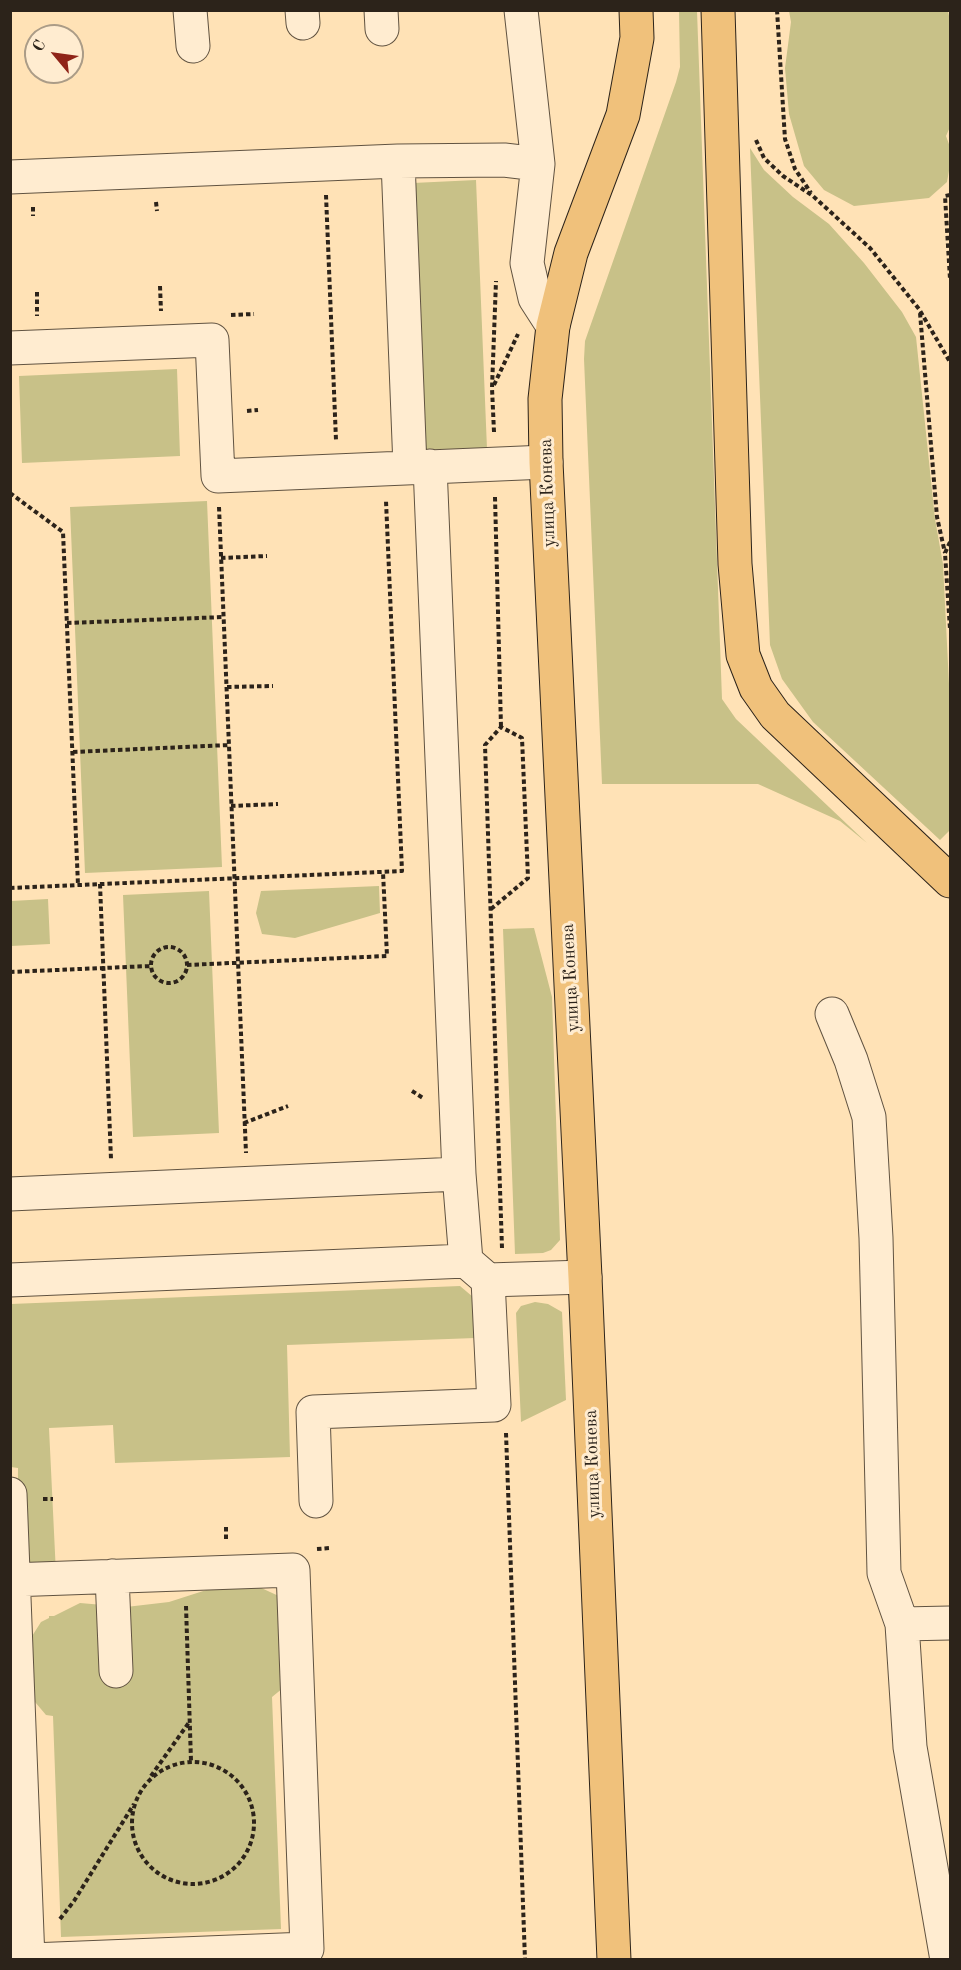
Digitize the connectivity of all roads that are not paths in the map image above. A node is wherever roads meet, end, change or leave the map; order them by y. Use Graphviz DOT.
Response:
graph roads {
  1 [pos="190,10"];
  2 [pos="521,10"];
  3 [pos="636,10"];
  4 [pos="718,10"];
  5 [pos="193,46"];
  6 [pos="398,161"];
  7 [pos="538,164"];
  8 [pos="10,177"];
  9 [pos="553,326"];
  10 [pos="10,348"];
  11 [pos="546,462"];
  12 [pos="420,467"];
  13 [pos="951,881"];
  14 [pos="832,1014"];
  15 [pos="459,1174"];
  16 [pos="10,1194"];
  17 [pos="486,1274"];
  18 [pos="585,1277"];
  19 [pos="10,1280"];
  20 [pos="25,1497"];
  21 [pos="316,1501"];
  22 [pos="112,1576"];
  23 [pos="12,1580"];
  24 [pos="951,1623"];
  25 [pos="902,1624"];
  26 [pos="116,1671"];
  27 [pos="29,1959"];
  28 [pos="614,1959"];
  29 [pos="947,1959"];
  1 -- 5 [label="street"];
  2 -- 7 [label="street"];
  3 -- 9 [label="main road, улица Конева"];
  4 -- 13 [label="main road"];
  6 -- 7 [label="street"];
  6 -- 8 [label="street"];
  6 -- 12 [label="street"];
  7 -- 9 [label="street"];
  9 -- 11 [label="main road, улица Конева"];
  10 -- 12 [label="street"];
  11 -- 12 [label="street"];
  11 -- 18 [label="main road, улица Конева"];
  12 -- 15 [label="street"];
  14 -- 25 [label="street"];
  15 -- 16 [label="street"];
  15 -- 17 [label="street"];
  17 -- 18 [label="street"];
  17 -- 19 [label="street"];
  17 -- 21 [label="street"];
  18 -- 28 [label="main road, улица Конева"];
  20 -- 23 [label="street"];
  22 -- 23 [label="street"];
  22 -- 26 [label="street"];
  22 -- 27 [label="street"];
  23 -- 27 [label="street"];
  24 -- 25 [label="street"];
  25 -- 29 [label="street"];
}
